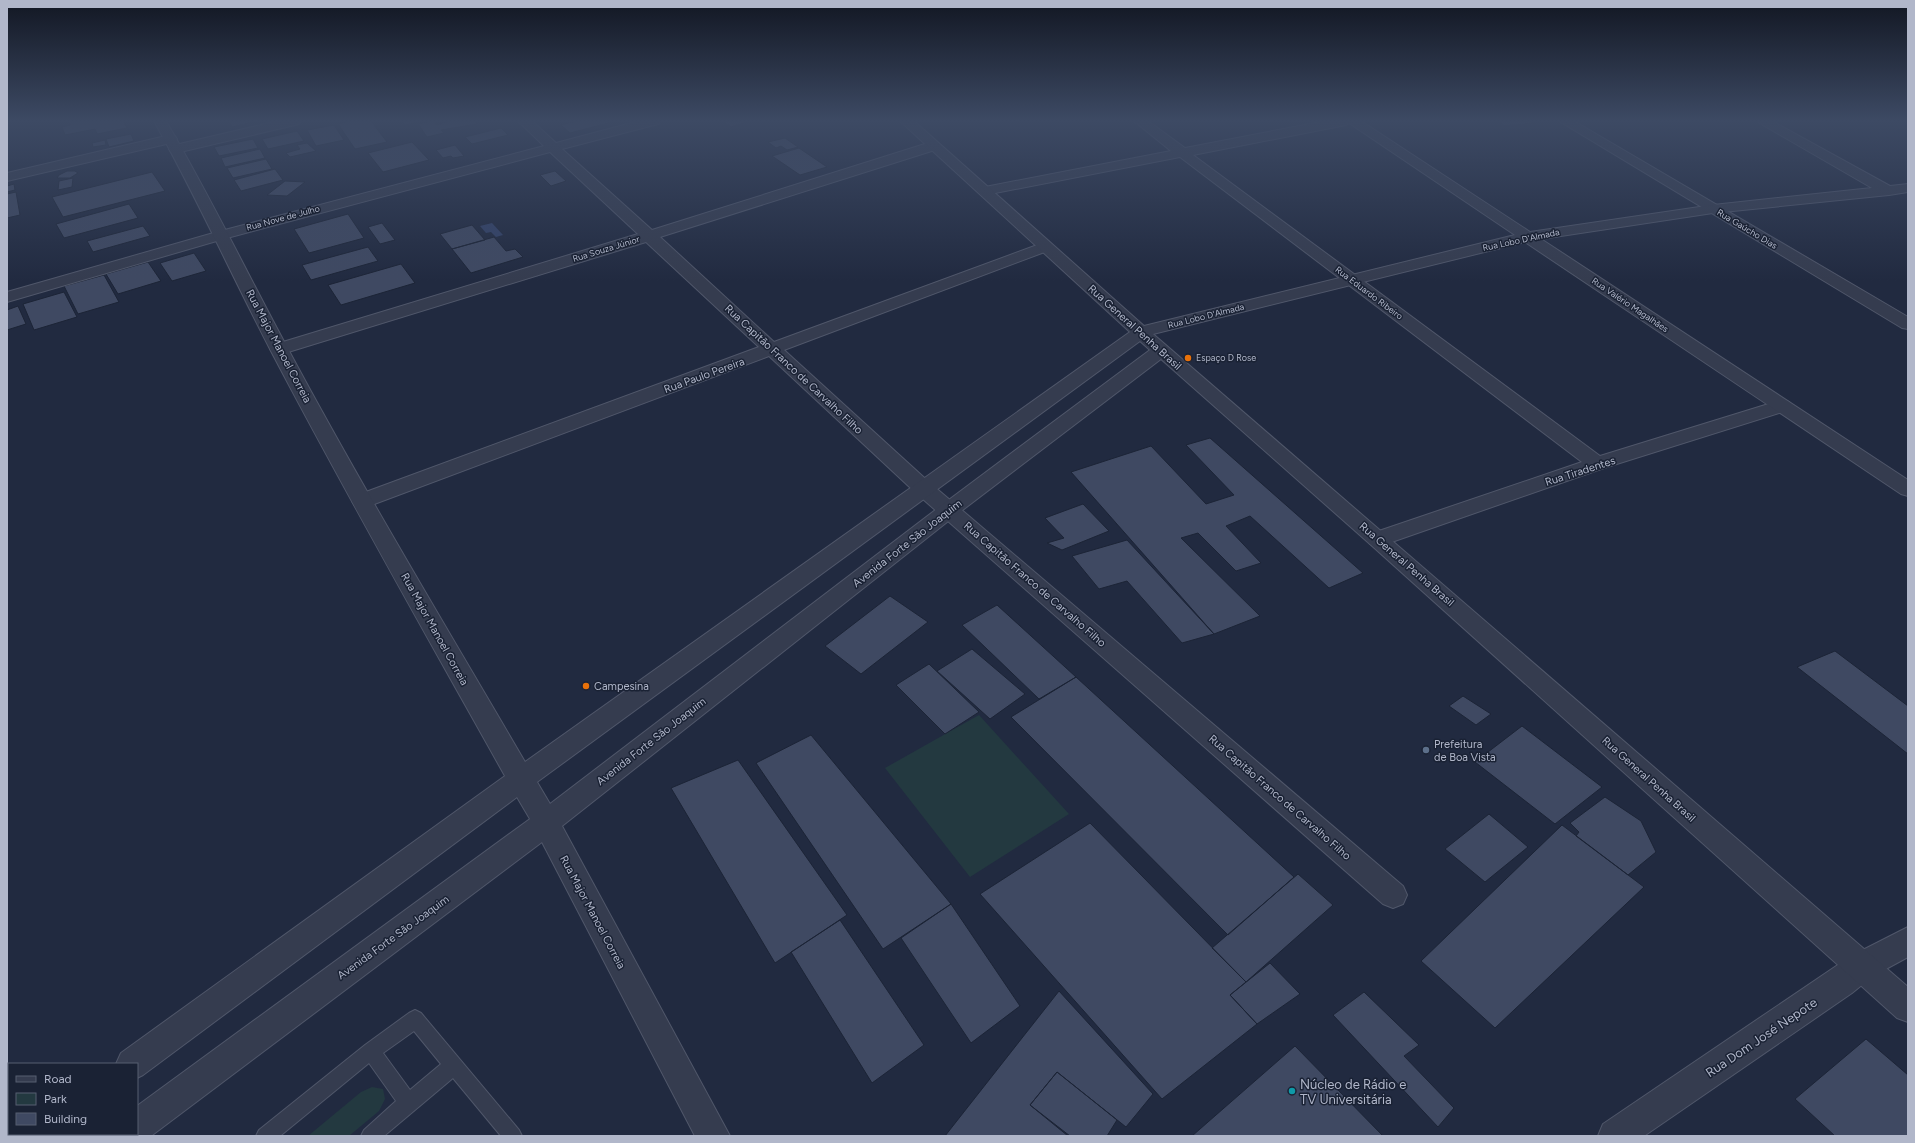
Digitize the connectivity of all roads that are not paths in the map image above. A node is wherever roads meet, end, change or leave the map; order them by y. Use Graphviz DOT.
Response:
graph roads {
  1 [pos="20,174"];
  2 [pos="189,174"];
  3 [pos="453,174"];
  4 [pos="582,174"];
  5 [pos="844,174"];
  6 [pos="966,174"];
  7 [pos="1069,174"];
  8 [pos="1211,174"];
  9 [pos="1432,174"];
  10 [pos="1655,174"];
  11 [pos="1859,174"];
  12 [pos="7,177"];
  13 [pos="1908,188"];
  14 [pos="1887,190"];
  15 [pos="985,191"];
  16 [pos="1908,201"];
  17 [pos="1712,208"];
  18 [pos="222,235"];
  19 [pos="649,236"];
  20 [pos="1527,237"];
  21 [pos="1045,247"];
  22 [pos="1352,280"];
  23 [pos="7,297"];
  24 [pos="1908,324"];
  25 [pos="1141,332"];
  26 [pos="279,350"];
  27 [pos="773,350"];
  28 [pos="1161,350"];
  29 [pos="1782,406"];
  30 [pos="1598,464"];
  31 [pos="1903,482"];
  32 [pos="923,488"];
  33 [pos="362,501"];
  34 [pos="949,510"];
  35 [pos="1378,539"];
  36 [pos="520,780"];
  37 [pos="546,823"];
  38 [pos="1393,895"];
  39 [pos="1908,941"];
  40 [pos="1862,966"];
  41 [pos="1908,1007"];
  42 [pos="370,1051"];
  43 [pos="133,1063"];
  44 [pos="454,1065"];
  45 [pos="408,1104"];
  46 [pos="138,1125"];
  47 [pos="266,1136"];
  48 [pos="370,1136"];
  49 [pos="512,1136"];
  50 [pos="713,1136"];
  51 [pos="1615,1136"];
  1 -- 12 [label="street"];
  2 -- 18 [label="street, Rua Major Manoel Correia"];
  3 -- 18 [label="street, Rua Nove de Julho"];
  4 -- 19 [label="street, Rua Capitão Franco de Carvalho Filho"];
  5 -- 19 [label="street, Rua Souza Júnior"];
  6 -- 15 [label="street, Rua General Penha Brasil"];
  7 -- 15 [label="street"];
  8 -- 22 [label="street, Rua Eduardo Ribeiro"];
  9 -- 20 [label="street, Rua Valério Magalhães"];
  10 -- 17 [label="street, Rua Gaúcho Dias"];
  11 -- 14 [label="street"];
  13 -- 14 [label="street, Rua Lobo D'Almada"];
  14 -- 16 [label="street"];
  14 -- 17 [label="street, Rua Lobo D'Almada"];
  15 -- 21 [label="street, Rua General Penha Brasil"];
  17 -- 20 [label="street, Rua Lobo D'Almada"];
  17 -- 24 [label="street, Rua Gaúcho Dias"];
  18 -- 23 [label="street, Rua Nove de Julho"];
  18 -- 26 [label="street, Rua Major Manoel Correia"];
  19 -- 26 [label="street, Rua Souza Júnior"];
  19 -- 27 [label="street, Rua Capitão Franco de Carvalho Filho"];
  20 -- 22 [label="street, Rua Lobo D'Almada"];
  20 -- 29 [label="street, Rua Valério Magalhães"];
  21 -- 25 [label="street, Rua General Penha Brasil"];
  21 -- 27 [label="street, Rua Paulo Pereira"];
  22 -- 25 [label="street, Rua Lobo D'Almada"];
  22 -- 30 [label="street, Rua Eduardo Ribeiro"];
  25 -- 28 [label="street, Rua General Penha Brasil"];
  25 -- 32 [label="street"];
  26 -- 33 [label="street, Rua Major Manoel Correia"];
  27 -- 32 [label="street, Rua Capitão Franco de Carvalho Filho"];
  27 -- 33 [label="street, Rua Paulo Pereira"];
  28 -- 34 [label="street, Avenida Forte São Joaquim"];
  28 -- 35 [label="street, Rua General Penha Brasil"];
  29 -- 30 [label="street, Rua Tiradentes"];
  29 -- 31 [label="street, Rua Valério Magalhães"];
  30 -- 35 [label="street, Rua Tiradentes"];
  32 -- 34 [label="street, Rua Capitão Franco de Carvalho Filho"];
  32 -- 36 [label="street"];
  33 -- 36 [label="street, Rua Major Manoel Correia"];
  34 -- 37 [label="street, Avenida Forte São Joaquim"];
  34 -- 38 [label="street, Rua Capitão Franco de Carvalho Filho"];
  35 -- 40 [label="street, Rua General Penha Brasil"];
  36 -- 37 [label="street, Rua Major Manoel Correia"];
  36 -- 43 [label="street"];
  37 -- 46 [label="street, Avenida Forte São Joaquim"];
  37 -- 50 [label="street, Rua Major Manoel Correia"];
  39 -- 40 [label="street, Rua Dom José Nepote"];
  40 -- 41 [label="street, Rua General Penha Brasil"];
  40 -- 51 [label="street, Rua Dom José Nepote"];
  42 -- 44 [label="lane"];
  42 -- 45 [label="lane"];
  42 -- 47 [label="lane"];
  44 -- 45 [label="lane"];
  44 -- 49 [label="lane"];
  45 -- 48 [label="lane"];
}
